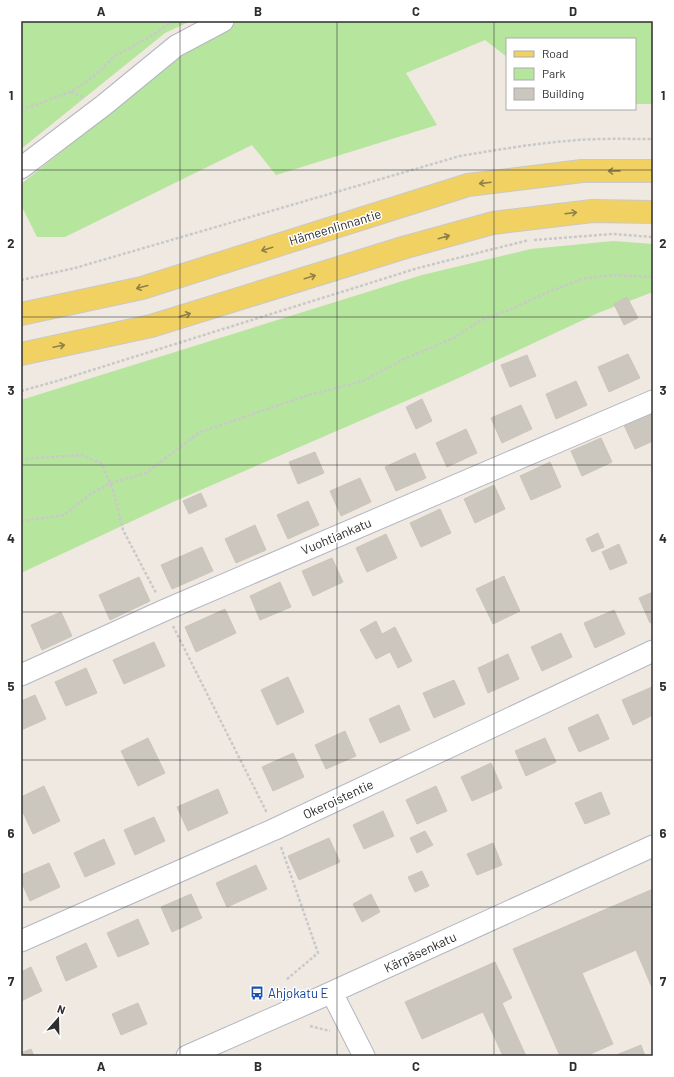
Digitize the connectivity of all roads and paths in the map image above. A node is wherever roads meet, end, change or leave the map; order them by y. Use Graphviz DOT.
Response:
graph roads {
  1 [pos="173,21"];
  2 [pos="224,21"];
  3 [pos="21,110"];
  4 [pos="653,139"];
  5 [pos="21,168"];
  6 [pos="653,171"];
  7 [pos="653,212"];
  8 [pos="653,237"];
  9 [pos="653,277"];
  10 [pos="21,280"];
  11 [pos="21,314"];
  12 [pos="21,354"];
  13 [pos="21,391"];
  14 [pos="653,401"];
  15 [pos="21,459"];
  16 [pos="110,483"];
  17 [pos="21,521"];
  18 [pos="164,610"];
  19 [pos="653,651"];
  20 [pos="21,675"];
  21 [pos="275,829"];
  22 [pos="653,846"];
  23 [pos="21,941"];
  24 [pos="286,980"];
  25 [pos="332,993"];
  26 [pos="310,1026"];
  27 [pos="335,1032"];
  28 [pos="187,1056"];
  29 [pos="364,1056"];
  1 -- 3 [label="path"];
  2 -- 5 [label="street"];
  4 -- 10 [label="path"];
  6 -- 11 [label="main road, Hämeenlinnantie, one-way"];
  12 -- 7 [label="main road, one-way"];
  8 -- 13 [label="path"];
  9 -- 16 [label="path"];
  14 -- 18 [label="street, Vuohtiankatu"];
  15 -- 16 [label="path"];
  16 -- 17 [label="path"];
  16 -- 18 [label="path"];
  18 -- 20 [label="street, Vuohtiankatu"];
  18 -- 21 [label="path"];
  19 -- 21 [label="street, Okeroistentie"];
  21 -- 23 [label="street, Okeroistentie"];
  21 -- 24 [label="path"];
  22 -- 25 [label="street, Kärpäsenkatu"];
  25 -- 28 [label="street, Kärpäsenkatu"];
  25 -- 29 [label="street"];
  26 -- 27 [label="path"];
}
